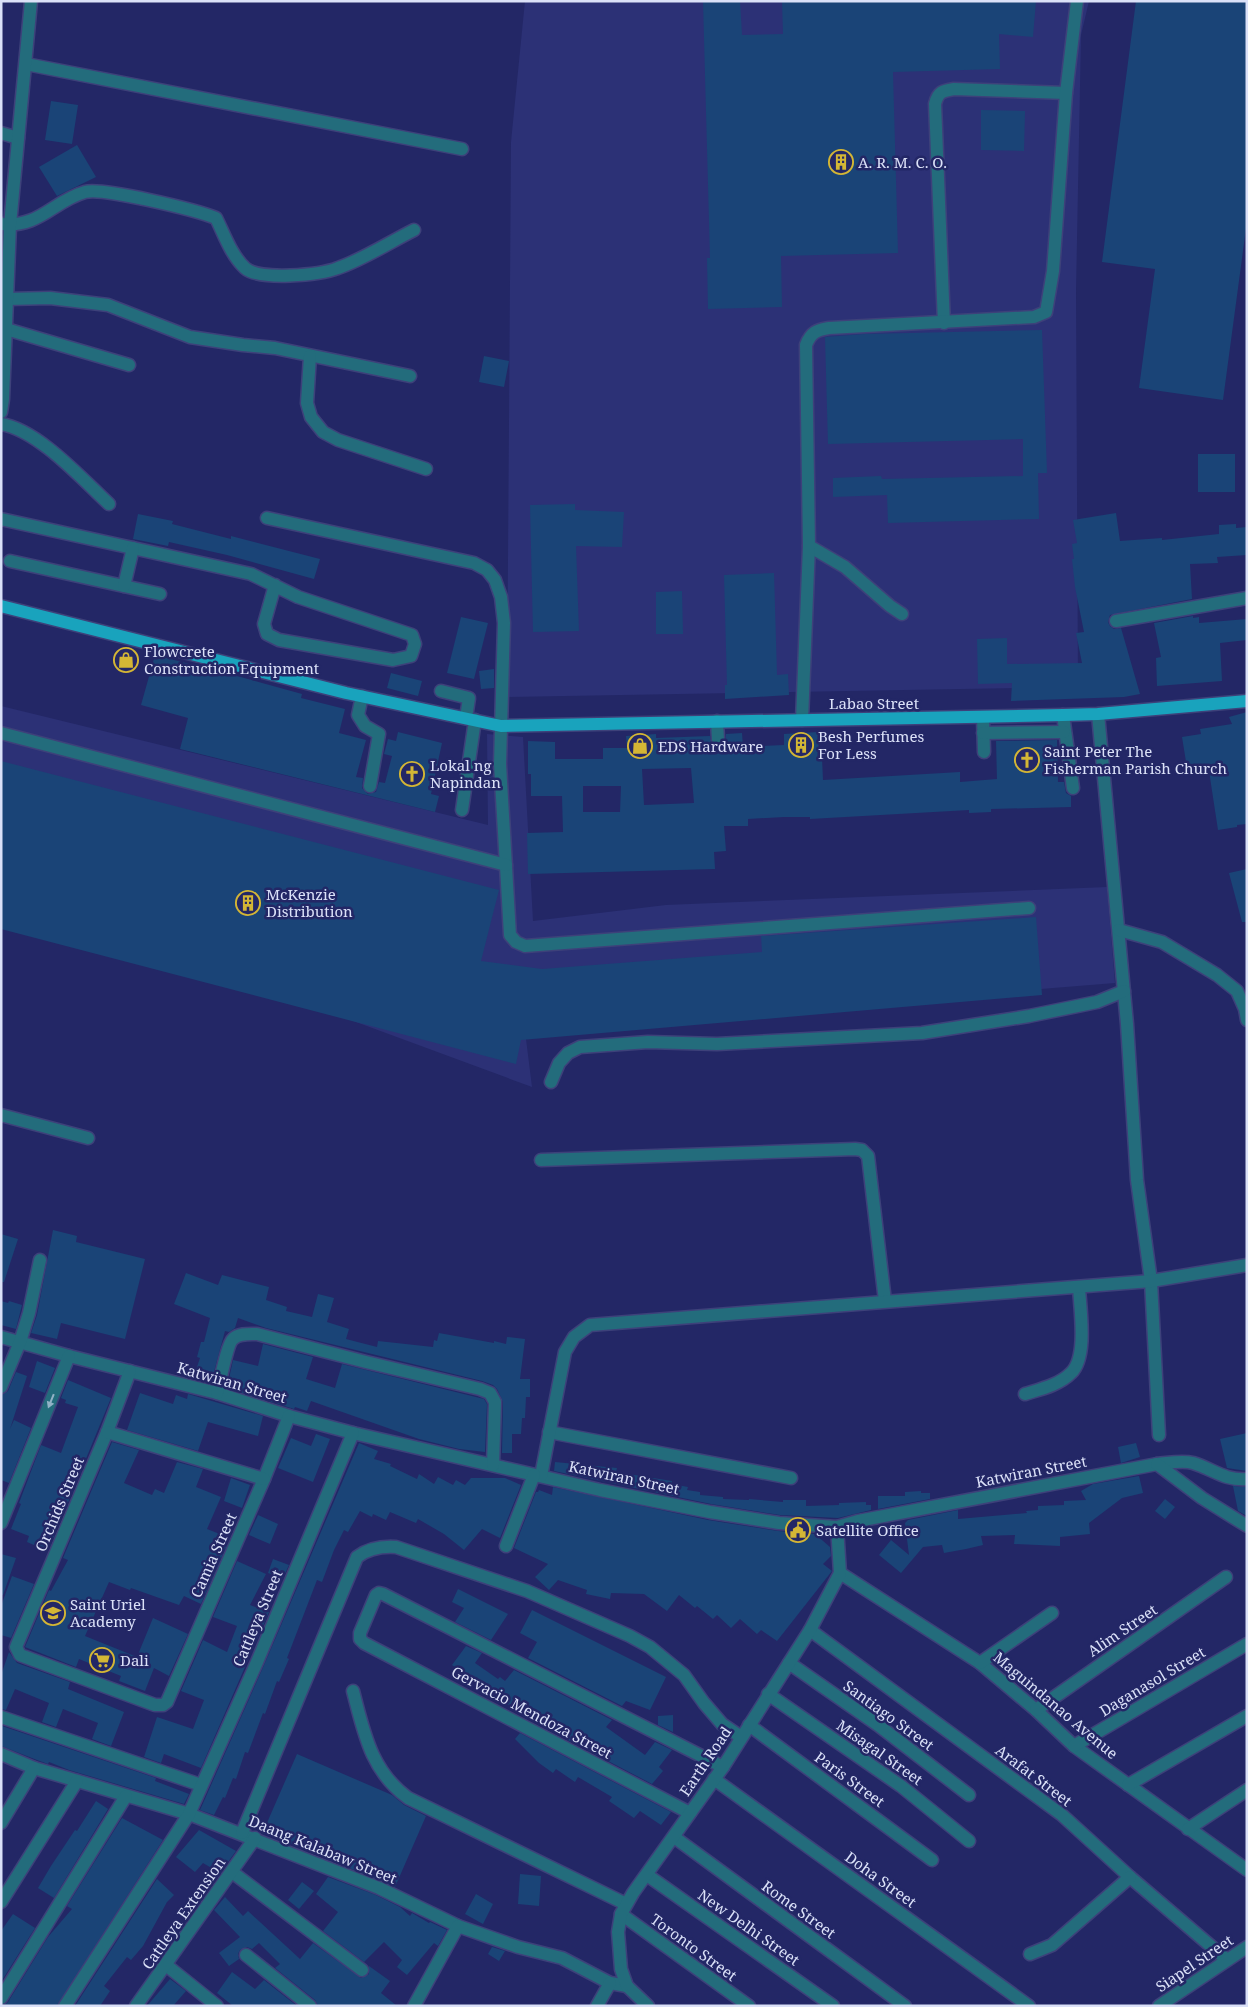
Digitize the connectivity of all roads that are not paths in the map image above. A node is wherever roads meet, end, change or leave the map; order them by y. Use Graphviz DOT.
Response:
graph roads {
  1 [pos="31,1"];
  2 [pos="1077,1"];
  3 [pos="26,64"];
  4 [pos="1066,94"];
  5 [pos="1,133"];
  6 [pos="18,138"];
  7 [pos="462,149"];
  8 [pos="6,225"];
  9 [pos="414,230"];
  10 [pos="7,299"];
  11 [pos="944,323"];
  12 [pos="6,329"];
  13 [pos="310,356"];
  14 [pos="129,365"];
  15 [pos="410,376"];
  16 [pos="2,403"];
  17 [pos="1,424"];
  18 [pos="426,469"];
  19 [pos="109,504"];
  20 [pos="267,518"];
  21 [pos="1,519"];
  22 [pos="810,546"];
  23 [pos="133,548"];
  24 [pos="10,561"];
  25 [pos="275,585"];
  26 [pos="124,586"];
  27 [pos="160,594"];
  28 [pos="1247,598"];
  29 [pos="1,606"];
  30 [pos="902,614"];
  31 [pos="1116,621"];
  32 [pos="441,691"];
  33 [pos="362,696"];
  34 [pos="1247,700"];
  35 [pos="1098,714"];
  36 [pos="1063,715"];
  37 [pos="983,718"];
  38 [pos="470,719"];
  39 [pos="802,720"];
  40 [pos="717,721"];
  41 [pos="501,726"];
  42 [pos="1064,732"];
  43 [pos="1,733"];
  44 [pos="984,733"];
  45 [pos="718,740"];
  46 [pos="984,752"];
  47 [pos="370,786"];
  48 [pos="1072,788"];
  49 [pos="462,810"];
  50 [pos="506,865"];
  51 [pos="1029,908"];
  52 [pos="1119,930"];
  53 [pos="1124,992"];
  54 [pos="1247,1020"];
  55 [pos="551,1082"];
  56 [pos="1,1115"];
  57 [pos="88,1138"];
  58 [pos="541,1160"];
  59 [pos="40,1260"];
  60 [pos="1247,1265"];
  61 [pos="1151,1281"];
  62 [pos="1079,1287"];
  63 [pos="885,1301"];
  64 [pos="1,1337"];
  65 [pos="20,1342"];
  66 [pos="69,1356"];
  67 [pos="130,1371"];
  68 [pos="1,1387"];
  69 [pos="217,1393"];
  70 [pos="1025,1394"];
  71 [pos="289,1416"];
  72 [pos="107,1432"];
  73 [pos="549,1432"];
  74 [pos="353,1433"];
  75 [pos="1159,1435"];
  76 [pos="1157,1464"];
  77 [pos="494,1465"];
  78 [pos="537,1476"];
  79 [pos="791,1478"];
  80 [pos="264,1479"];
  81 [pos="1247,1479"];
  82 [pos="1,1524"];
  83 [pos="1247,1526"];
  84 [pos="837,1527"];
  85 [pos="506,1546"];
  86 [pos="840,1573"];
  87 [pos="1226,1577"];
  88 [pos="1052,1613"];
  89 [pos="810,1630"];
  90 [pos="1247,1644"];
  91 [pos="788,1663"];
  92 [pos="980,1663"];
  93 [pos="352,1691"];
  94 [pos="768,1694"];
  95 [pos="163,1705"];
  96 [pos="1036,1710"];
  97 [pos="1247,1716"];
  98 [pos="1,1717"];
  99 [pos="748,1725"];
  100 [pos="740,1737"];
  101 [pos="1074,1746"];
  102 [pos="1,1754"];
  103 [pos="723,1767"];
  104 [pos="34,1768"];
  105 [pos="714,1779"];
  106 [pos="76,1781"];
  107 [pos="201,1785"];
  108 [pos="1128,1785"];
  109 [pos="1247,1790"];
  110 [pos="969,1795"];
  111 [pos="126,1796"];
  112 [pos="690,1813"];
  113 [pos="189,1814"];
  114 [pos="1,1823"];
  115 [pos="1188,1829"];
  116 [pos="242,1833"];
  117 [pos="674,1837"];
  118 [pos="255,1838"];
  119 [pos="969,1841"];
  120 [pos="932,1860"];
  121 [pos="1246,1870"];
  122 [pos="232,1872"];
  123 [pos="646,1875"];
  124 [pos="1130,1877"];
  125 [pos="1,1902"];
  126 [pos="624,1909"];
  127 [pos="458,1926"];
  128 [pos="1247,1947"];
  129 [pos="1030,1954"];
  130 [pos="246,1955"];
  131 [pos="1226,1959"];
  132 [pos="166,1965"];
  133 [pos="362,1970"];
  134 [pos="610,1983"];
  135 [pos="627,1986"];
  136 [pos="1,1998"];
  137 [pos="643,2004"];
  138 [pos="65,2006"];
  139 [pos="136,2006"];
  140 [pos="216,2006"];
  141 [pos="310,2006"];
  142 [pos="414,2006"];
  143 [pos="597,2006"];
  144 [pos="749,2006"];
  145 [pos="833,2006"];
  146 [pos="905,2006"];
  147 [pos="1029,2006"];
  148 [pos="1159,2006"];
  1 -- 3 [label="street"];
  2 -- 4 [label="street"];
  3 -- 6 [label="street"];
  3 -- 7 [label="street"];
  4 -- 11 [label="street"];
  4 -- 11 [label="street"];
  5 -- 6 [label="street"];
  6 -- 8 [label="street"];
  8 -- 9 [label="street"];
  8 -- 10 [label="street"];
  10 -- 12 [label="street"];
  10 -- 13 [label="street"];
  11 -- 22 [label="street"];
  12 -- 14 [label="street"];
  12 -- 16 [label="street"];
  13 -- 15 [label="street"];
  13 -- 18 [label="street"];
  17 -- 19 [label="street"];
  20 -- 41 [label="street"];
  21 -- 23 [label="street"];
  22 -- 30 [label="street"];
  22 -- 39 [label="street"];
  23 -- 25 [label="street"];
  23 -- 26 [label="street"];
  24 -- 26 [label="street"];
  25 -- 25 [label="street"];
  26 -- 27 [label="street"];
  28 -- 31 [label="street"];
  29 -- 33 [label="main road, Labao Street"];
  32 -- 38 [label="street"];
  33 -- 38 [label="main road, Labao Street"];
  33 -- 47 [label="street"];
  34 -- 35 [label="main road, Labao Street"];
  35 -- 36 [label="main road, Labao Street"];
  35 -- 52 [label="street"];
  36 -- 37 [label="main road, Labao Street"];
  36 -- 42 [label="street"];
  37 -- 39 [label="main road, Labao Street"];
  37 -- 44 [label="street"];
  38 -- 41 [label="main road, Labao Street"];
  38 -- 49 [label="street"];
  39 -- 40 [label="main road, Labao Street"];
  40 -- 41 [label="main road, Labao Street"];
  40 -- 45 [label="street"];
  41 -- 50 [label="street"];
  42 -- 44 [label="street"];
  42 -- 48 [label="street"];
  43 -- 50 [label="street"];
  44 -- 46 [label="street"];
  50 -- 51 [label="street"];
  52 -- 53 [label="street"];
  52 -- 54 [label="street"];
  53 -- 55 [label="street"];
  53 -- 61 [label="street"];
  56 -- 57 [label="street"];
  58 -- 63 [label="street"];
  59 -- 65 [label="street"];
  60 -- 61 [label="street"];
  61 -- 62 [label="street"];
  61 -- 75 [label="street"];
  62 -- 63 [label="street"];
  62 -- 70 [label="street"];
  63 -- 73 [label="street"];
  64 -- 65 [label="street, Katwiran Street"];
  65 -- 66 [label="street, Katwiran Street"];
  65 -- 68 [label="street"];
  66 -- 67 [label="street, Katwiran Street"];
  66 -- 82 [label="street, one-way"];
  67 -- 69 [label="street, Katwiran Street"];
  67 -- 72 [label="street, Orchids Street"];
  69 -- 71 [label="street, Katwiran Street"];
  69 -- 77 [label="street"];
  71 -- 74 [label="street, Katwiran Street"];
  71 -- 80 [label="street, Camia Street"];
  72 -- 80 [label="street"];
  72 -- 95 [label="street, Orchids Street"];
  73 -- 78 [label="street"];
  73 -- 79 [label="street"];
  74 -- 77 [label="street, Katwiran Street"];
  74 -- 107 [label="street, Cattleya Street"];
  76 -- 81 [label="street, Katwiran Street"];
  76 -- 83 [label="street"];
  76 -- 84 [label="street, Katwiran Street"];
  77 -- 78 [label="street, Katwiran Street"];
  78 -- 84 [label="street, Katwiran Street"];
  78 -- 85 [label="street"];
  80 -- 95 [label="street, Camia Street"];
  84 -- 86 [label="street"];
  86 -- 89 [label="street, Earth Road"];
  86 -- 92 [label="street, Maguindanao Avenue"];
  87 -- 96 [label="street, Alim Street"];
  88 -- 92 [label="street"];
  89 -- 91 [label="street, Earth Road"];
  89 -- 124 [label="street, Arafat Street"];
  90 -- 101 [label="street, Daganasol Street"];
  91 -- 94 [label="street, Earth Road"];
  91 -- 110 [label="street, Santiago Street"];
  92 -- 96 [label="street, Maguindanao Avenue"];
  93 -- 126 [label="street, Toronto Street"];
  94 -- 99 [label="street, Earth Road"];
  94 -- 119 [label="street, Misagal Street"];
  96 -- 101 [label="street, Maguindanao Avenue"];
  97 -- 108 [label="street"];
  98 -- 107 [label="street"];
  99 -- 100 [label="street, Earth Road"];
  99 -- 120 [label="street, Paris Street"];
  100 -- 103 [label="street, Earth Road"];
  100 -- 116 [label="street"];
  101 -- 108 [label="street, Maguindanao Avenue"];
  102 -- 104 [label="street, Daang Kalabaw Street"];
  103 -- 105 [label="street, Earth Road"];
  103 -- 112 [label="street, Gervacio Mendoza Street"];
  104 -- 106 [label="street, Daang Kalabaw Street"];
  104 -- 114 [label="street"];
  105 -- 112 [label="street, Earth Road"];
  105 -- 147 [label="street, Doha Street"];
  106 -- 111 [label="street, Daang Kalabaw Street"];
  106 -- 125 [label="street"];
  107 -- 113 [label="street, Cattleya Street"];
  108 -- 115 [label="street, Maguindanao Avenue"];
  109 -- 115 [label="street"];
  111 -- 113 [label="street, Daang Kalabaw Street"];
  111 -- 136 [label="street"];
  112 -- 117 [label="street, Earth Road"];
  113 -- 116 [label="street, Daang Kalabaw Street"];
  113 -- 138 [label="street, Cattleya Street"];
  115 -- 121 [label="street, Maguindanao Avenue"];
  116 -- 118 [label="street, Daang Kalabaw Street"];
  117 -- 123 [label="street, Earth Road"];
  117 -- 146 [label="street, Rome Street"];
  118 -- 122 [label="street, Cattleya Extension"];
  118 -- 127 [label="street, Daang Kalabaw Street"];
  122 -- 132 [label="street, Cattleya Extension"];
  122 -- 133 [label="street"];
  123 -- 126 [label="street, Earth Road"];
  123 -- 145 [label="street, New Delhi Street"];
  124 -- 129 [label="street"];
  124 -- 131 [label="street, Arafat Street"];
  126 -- 135 [label="street, Earth Road"];
  126 -- 144 [label="street, Toronto Street"];
  127 -- 134 [label="street, Daang Kalabaw Street"];
  127 -- 142 [label="street"];
  128 -- 131 [label="street, Siapel Street"];
  130 -- 141 [label="street"];
  131 -- 148 [label="street, Siapel Street"];
  132 -- 139 [label="street, Cattleya Extension"];
  132 -- 140 [label="street"];
  134 -- 135 [label="street, Daang Kalabaw Street"];
  134 -- 143 [label="street"];
  135 -- 137 [label="street"];
}
